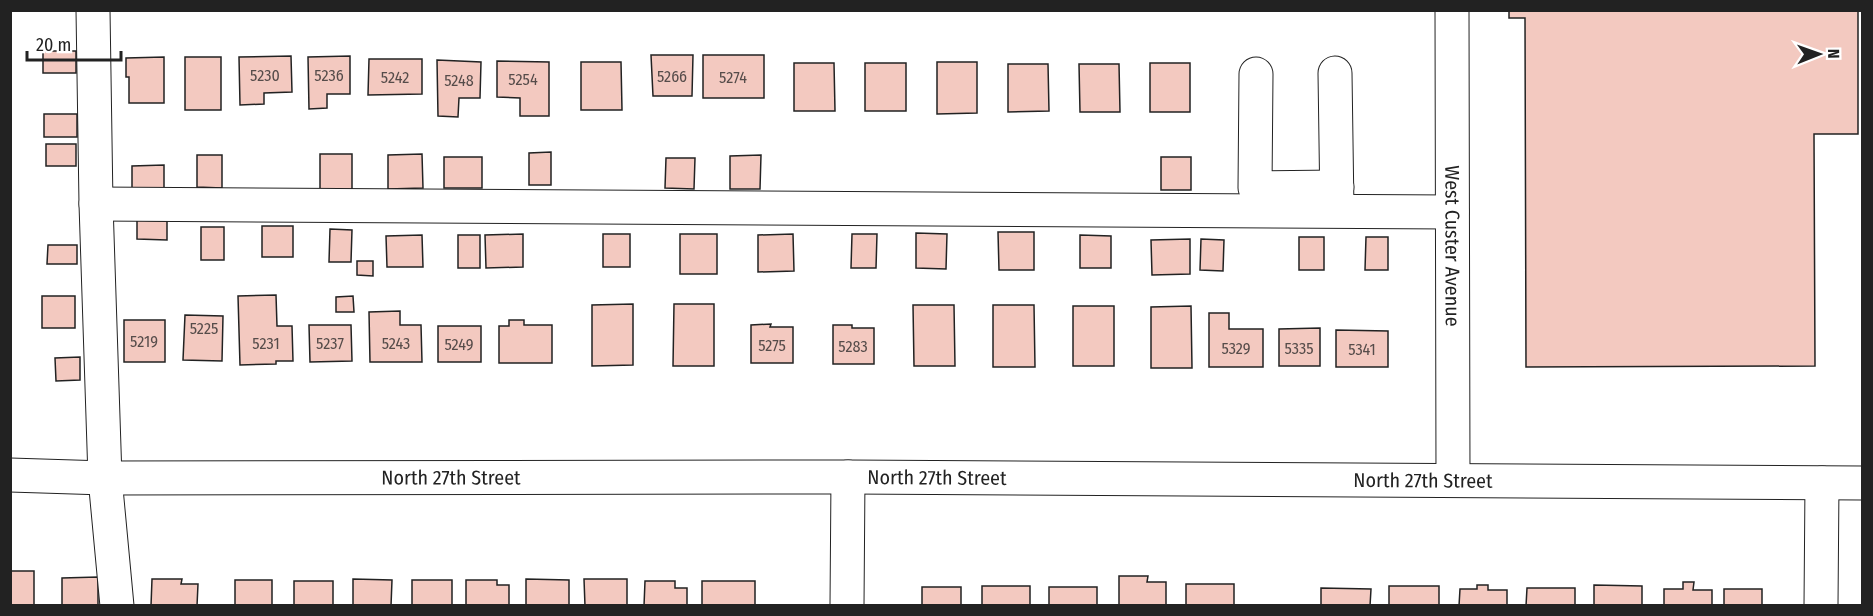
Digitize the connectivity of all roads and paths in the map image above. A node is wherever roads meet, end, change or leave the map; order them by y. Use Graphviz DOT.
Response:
graph roads {
  1 [pos="93,10"];
  2 [pos="1452,10"];
  3 [pos="1335,73"];
  4 [pos="1256,74"];
  5 [pos="1255,199"];
  6 [pos="1337,199"];
  7 [pos="96,204"];
  8 [pos="1452,212"];
  9 [pos="10,475"];
  10 [pos="848,477"];
  11 [pos="105,478"];
  12 [pos="1453,480"];
  13 [pos="1822,483"];
  14 [pos="1863,483"];
  15 [pos="117,606"];
  16 [pos="847,606"];
  17 [pos="1821,606"];
  1 -- 7 [label="street"];
  2 -- 8 [label="street, West Custer Avenue"];
  3 -- 6 [label="street"];
  4 -- 5 [label="street"];
  5 -- 6 [label="street"];
  5 -- 7 [label="street"];
  6 -- 8 [label="street"];
  7 -- 11 [label="street"];
  8 -- 12 [label="street, West Custer Avenue"];
  9 -- 11 [label="street, North 27th Street"];
  10 -- 11 [label="street, North 27th Street"];
  10 -- 12 [label="street, North 27th Street"];
  10 -- 16 [label="street"];
  11 -- 15 [label="street"];
  12 -- 13 [label="street, North 27th Street"];
  13 -- 14 [label="street, North 27th Street"];
  13 -- 17 [label="street"];
}
